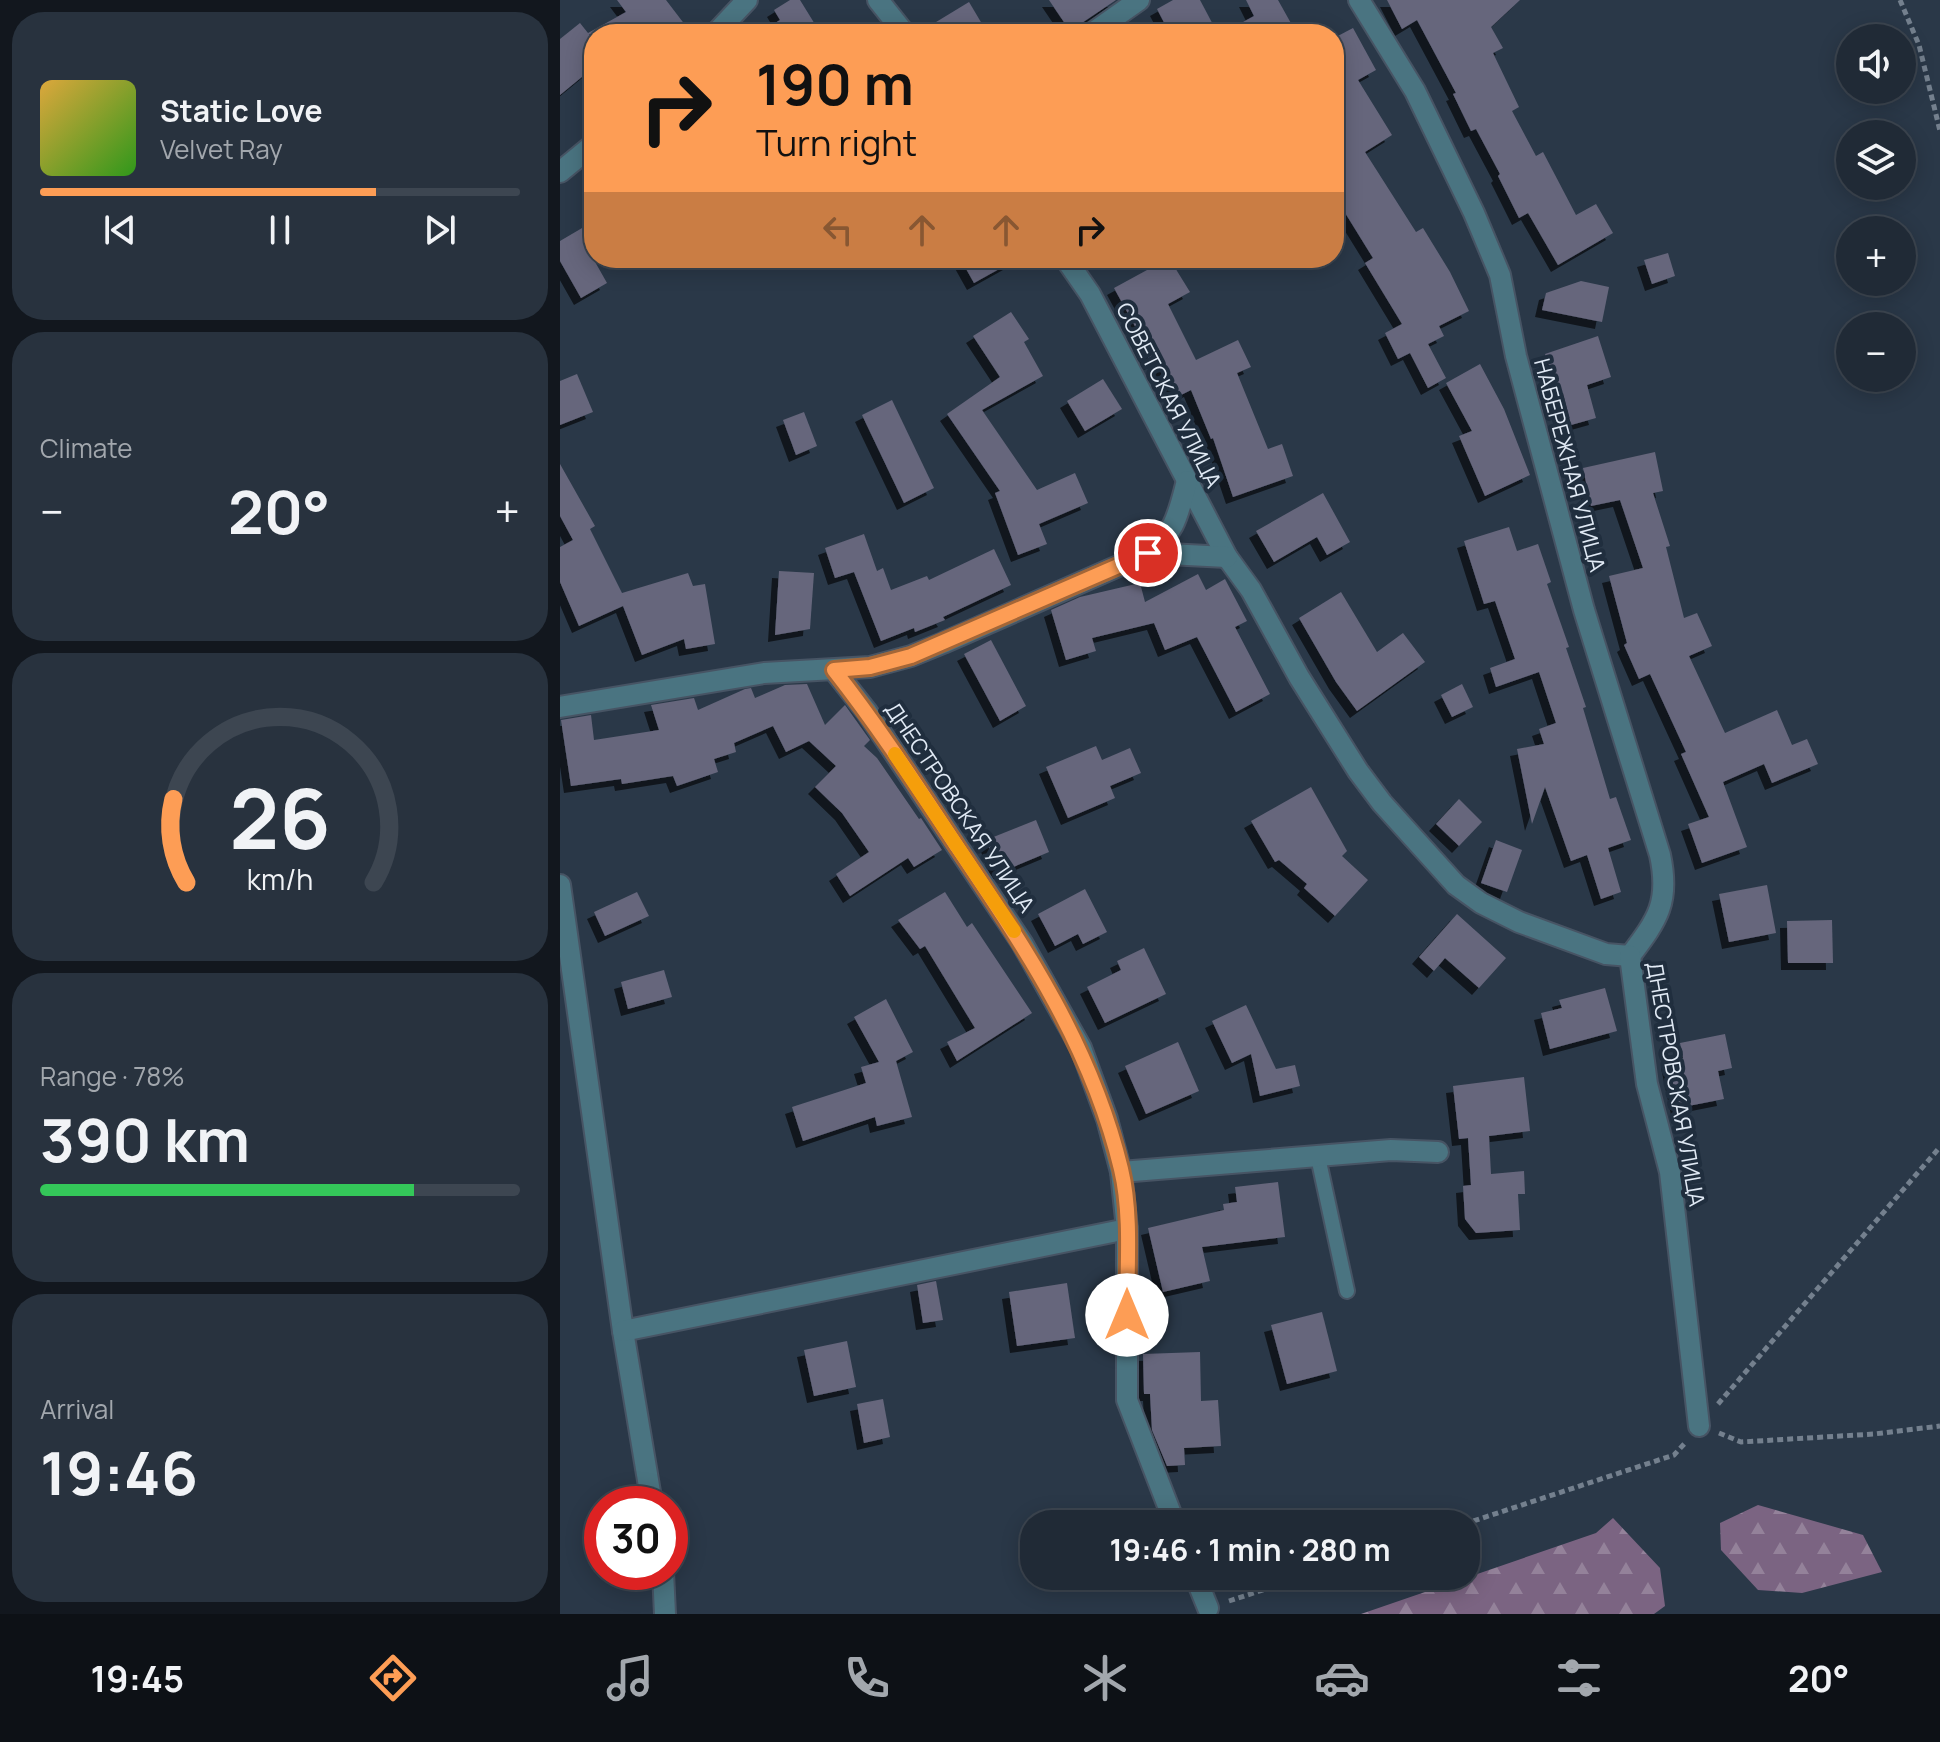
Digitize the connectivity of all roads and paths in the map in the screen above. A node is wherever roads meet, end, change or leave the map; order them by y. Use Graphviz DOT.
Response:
graph roads {
  1 [pos="747,0"];
  2 [pos="878,0"];
  3 [pos="1139,0"];
  4 [pos="1359,0"];
  5 [pos="1900,0"];
  6 [pos="724,24"];
  7 [pos="897,24"];
  8 [pos="1105,24"];
  9 [pos="1940,131"];
  10 [pos="584,152"];
  11 [pos="560,172"];
  12 [pos="1072,268"];
  13 [pos="1187,481"];
  14 [pos="1148,553"];
  15 [pos="1227,557"];
  16 [pos="834,670"];
  17 [pos="563,699"];
  18 [pos="560,885"];
  19 [pos="1630,956"];
  20 [pos="1940,1147"];
  21 [pos="1438,1152"];
  22 [pos="1318,1157"];
  23 [pos="1121,1172"];
  24 [pos="1127,1229"];
  25 [pos="1347,1291"];
  26 [pos="623,1331"];
  27 [pos="1699,1426"];
  28 [pos="1940,1426"];
  29 [pos="649,1486"];
  30 [pos="1170,1510"];
  31 [pos="1480,1519"];
  32 [pos="664,1590"];
  33 [pos="1201,1590"];
  34 [pos="1263,1590"];
  35 [pos="1208,1608"];
  36 [pos="665,1614"];
  1 -- 6 [label="street"];
  2 -- 7 [label="street"];
  3 -- 8 [label="street"];
  4 -- 19 [label="street, НАБЕРЕЖНАЯ УЛИЦА"];
  5 -- 9 [label="path"];
  10 -- 11 [label="street"];
  12 -- 13 [label="street, СОВЕТСКАЯ УЛИЦА"];
  13 -- 14 [label="street"];
  13 -- 15 [label="street, СОВЕТСКАЯ УЛИЦА"];
  14 -- 15 [label="street"];
  14 -- 16 [label="street"];
  15 -- 19 [label="street, ДНЕСТРОВСКАЯ УЛИЦА"];
  16 -- 17 [label="street"];
  16 -- 23 [label="street, ДНЕСТРОВСКАЯ УЛИЦА"];
  18 -- 26 [label="street"];
  19 -- 27 [label="street, ДНЕСТРОВСКАЯ УЛИЦА"];
  20 -- 27 [label="path"];
  21 -- 22 [label="street"];
  22 -- 23 [label="street"];
  22 -- 25 [label="lane"];
  23 -- 24 [label="street, ДНЕСТРОВСКАЯ УЛИЦА"];
  24 -- 26 [label="street"];
  24 -- 30 [label="street, ДНЕСТРОВСКАЯ УЛИЦА"];
  26 -- 29 [label="street"];
  27 -- 28 [label="path"];
  27 -- 31 [label="path"];
  32 -- 36 [label="street"];
  33 -- 35 [label="street"];
  34 -- 35 [label="path"];
}
